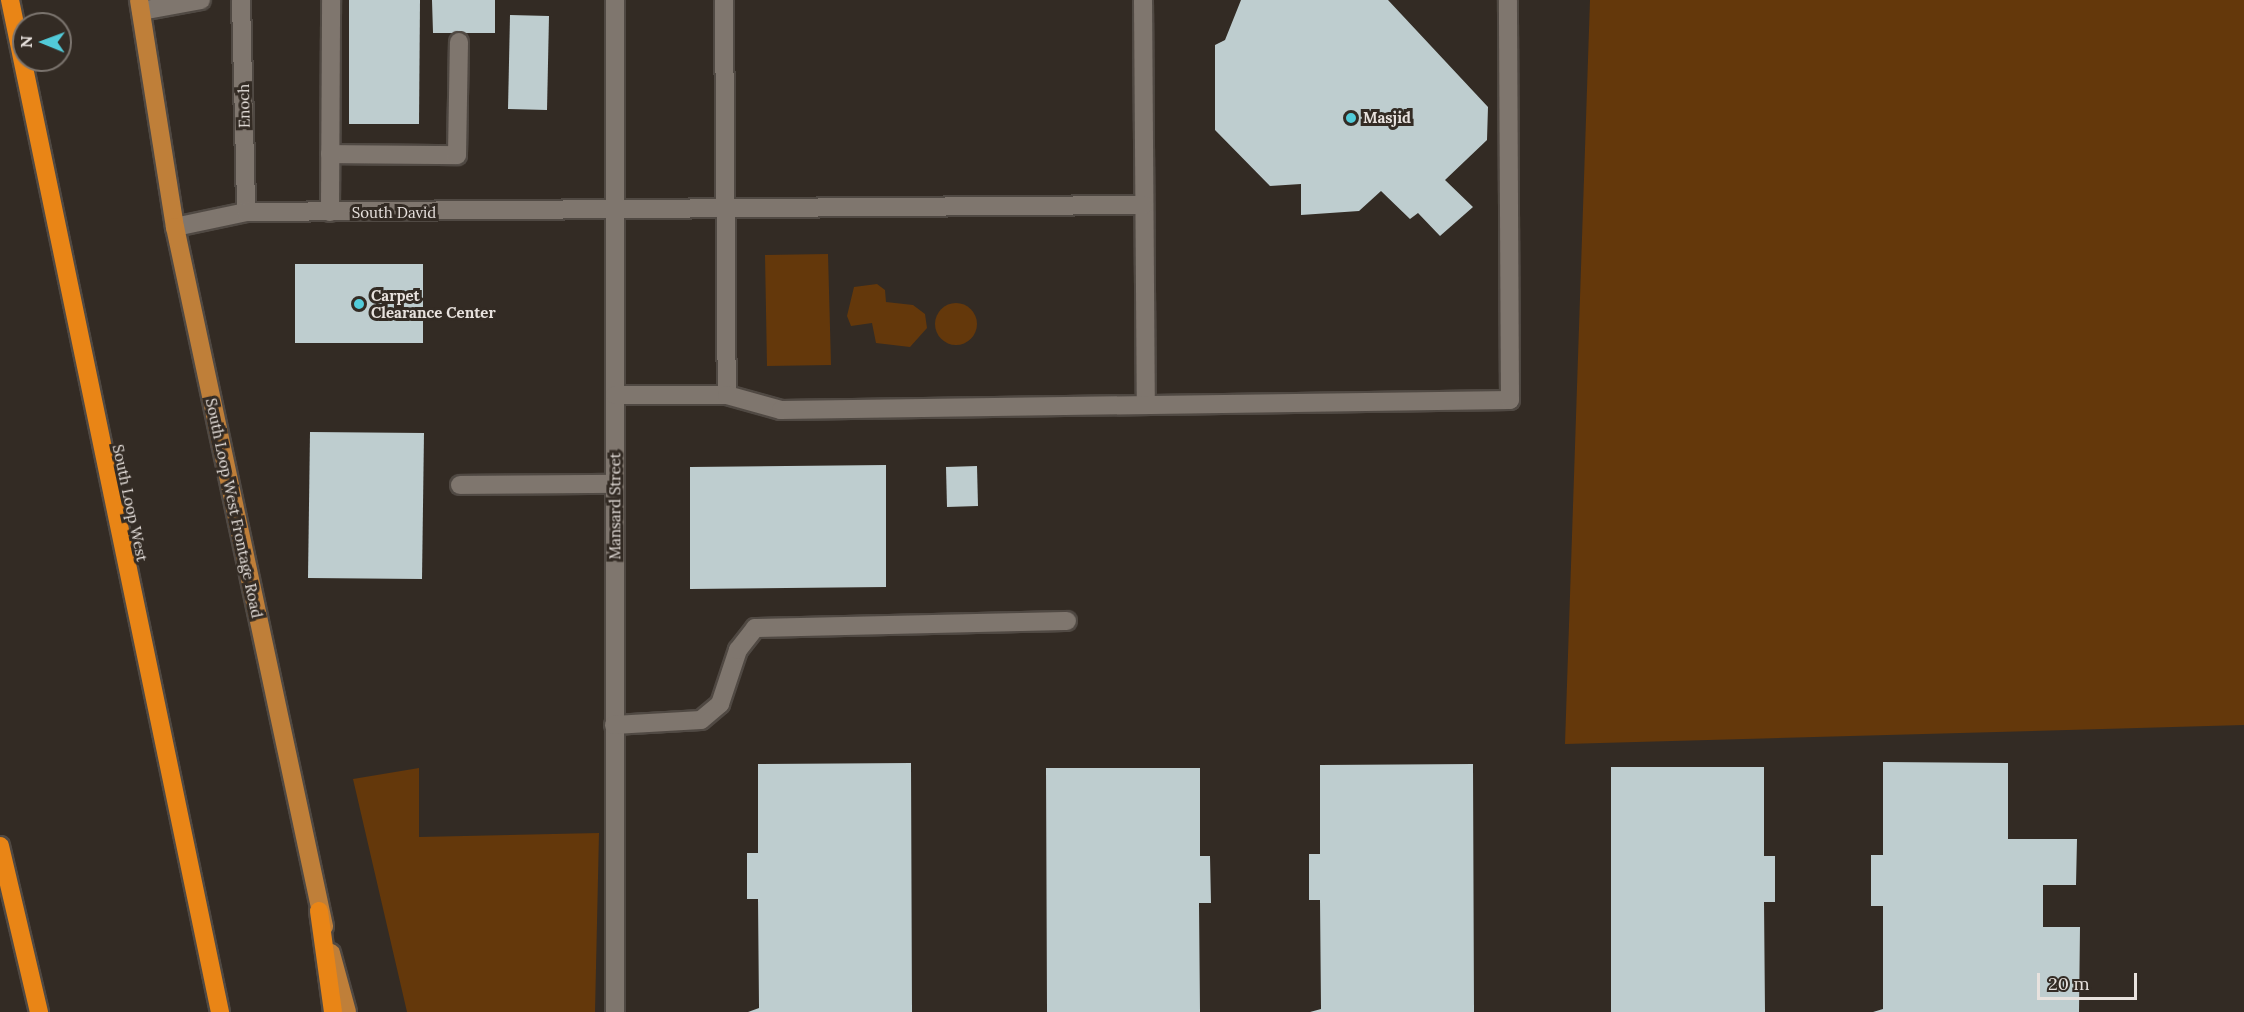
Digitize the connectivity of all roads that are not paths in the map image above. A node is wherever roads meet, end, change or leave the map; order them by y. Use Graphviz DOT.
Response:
graph roads {
  1 [pos="10,0"];
  2 [pos="201,0"];
  3 [pos="241,0"];
  4 [pos="331,0"];
  5 [pos="615,0"];
  6 [pos="724,0"];
  7 [pos="1143,0"];
  8 [pos="1508,0"];
  9 [pos="140,6"];
  10 [pos="459,42"];
  11 [pos="330,154"];
  12 [pos="1144,205"];
  13 [pos="725,211"];
  14 [pos="246,212"];
  15 [pos="330,212"];
  16 [pos="614,213"];
  17 [pos="175,227"];
  18 [pos="615,395"];
  19 [pos="726,395"];
  20 [pos="1146,405"];
  21 [pos="615,484"];
  22 [pos="460,485"];
  23 [pos="1067,621"];
  24 [pos="614,725"];
  25 [pos="0,846"];
  26 [pos="319,911"];
  27 [pos="39,1012"];
  28 [pos="220,1012"];
  29 [pos="333,1012"];
  30 [pos="347,1012"];
  31 [pos="615,1012"];
  1 -- 28 [label="highway, South Loop West"];
  2 -- 9 [label="street"];
  3 -- 14 [label="street, Enoch"];
  4 -- 11 [label="street"];
  5 -- 16 [label="street, Mansard Street"];
  6 -- 13 [label="street"];
  7 -- 12 [label="street"];
  8 -- 20 [label="street"];
  9 -- 17 [label="main road, South Loop West Frontage Road"];
  10 -- 11 [label="street"];
  11 -- 15 [label="street"];
  12 -- 13 [label="street, South David"];
  12 -- 20 [label="street"];
  13 -- 16 [label="street, South David"];
  13 -- 19 [label="street"];
  14 -- 15 [label="street, South David"];
  14 -- 17 [label="street, South David"];
  15 -- 16 [label="street, South David"];
  16 -- 18 [label="street, Mansard Street"];
  17 -- 26 [label="main road, South Loop West Frontage Road"];
  18 -- 19 [label="street"];
  18 -- 21 [label="street, Mansard Street"];
  19 -- 20 [label="street"];
  21 -- 22 [label="street"];
  21 -- 24 [label="street, Mansard Street"];
  23 -- 24 [label="street"];
  24 -- 31 [label="street, Mansard Street"];
  25 -- 27 [label="highway"];
  26 -- 29 [label="highway"];
  26 -- 30 [label="main road, South Loop West Frontage Road"];
}
